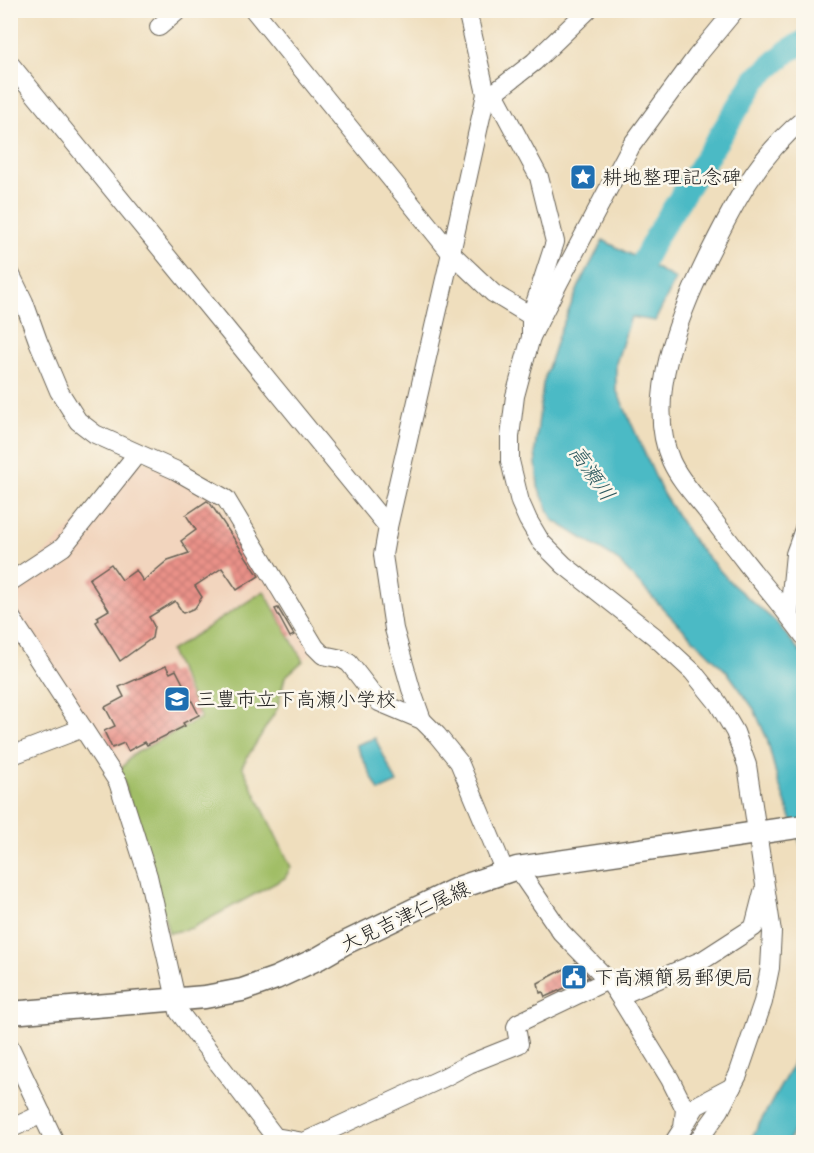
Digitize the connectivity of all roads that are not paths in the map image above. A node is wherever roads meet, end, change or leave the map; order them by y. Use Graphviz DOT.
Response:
graph roads {
  1 [pos="179,10"];
  2 [pos="254,10"];
  3 [pos="467,10"];
  4 [pos="588,10"];
  5 [pos="735,10"];
  6 [pos="159,27"];
  7 [pos="10,64"];
  8 [pos="490,94"];
  9 [pos="804,119"];
  10 [pos="452,253"];
  11 [pos="10,273"];
  12 [pos="531,316"];
  13 [pos="531,337"];
  14 [pos="137,454"];
  15 [pos="388,527"];
  16 [pos="804,529"];
  17 [pos="10,582"];
  18 [pos="789,615"];
  19 [pos="10,616"];
  20 [pos="804,636"];
  21 [pos="422,720"];
  22 [pos="83,728"];
  23 [pos="10,756"];
  24 [pos="804,826"];
  25 [pos="758,831"];
  26 [pos="512,870"];
  27 [pos="766,881"];
  28 [pos="608,980"];
  29 [pos="620,996"];
  30 [pos="177,999"];
  31 [pos="10,1013"];
  32 [pos="10,1047"];
  33 [pos="732,1087"];
  34 [pos="42,1114"];
  35 [pos="10,1129"];
  36 [pos="678,1135"];
  37 [pos="271,1140"];
  38 [pos="304,1142"];
  39 [pos="55,1143"];
  40 [pos="697,1143"];
  1 -- 6 [label="street"];
  2 -- 10 [label="street"];
  3 -- 8 [label="street"];
  4 -- 8 [label="street"];
  5 -- 13 [label="street"];
  7 -- 15 [label="street"];
  8 -- 10 [label="street"];
  8 -- 12 [label="street"];
  9 -- 18 [label="street"];
  10 -- 12 [label="street"];
  10 -- 15 [label="street"];
  11 -- 14 [label="street"];
  12 -- 13 [label="street"];
  13 -- 25 [label="street"];
  14 -- 17 [label="street"];
  14 -- 21 [label="street"];
  15 -- 21 [label="street"];
  16 -- 18 [label="street"];
  18 -- 20 [label="street"];
  19 -- 22 [label="street"];
  21 -- 26 [label="street"];
  22 -- 23 [label="street"];
  22 -- 30 [label="street"];
  24 -- 25 [label="main road, 大見吉津仁尾線"];
  25 -- 26 [label="main road, 大見吉津仁尾線"];
  25 -- 27 [label="street"];
  26 -- 28 [label="street"];
  26 -- 30 [label="main road, 大見吉津仁尾線"];
  27 -- 29 [label="street"];
  27 -- 33 [label="street"];
  28 -- 29 [label="street"];
  28 -- 38 [label="street"];
  29 -- 36 [label="street"];
  30 -- 31 [label="main road, 大見吉津仁尾線"];
  30 -- 37 [label="street"];
  32 -- 34 [label="street"];
  33 -- 36 [label="street"];
  33 -- 40 [label="street"];
  34 -- 35 [label="street"];
  34 -- 39 [label="street"];
  37 -- 38 [label="street"];
}
